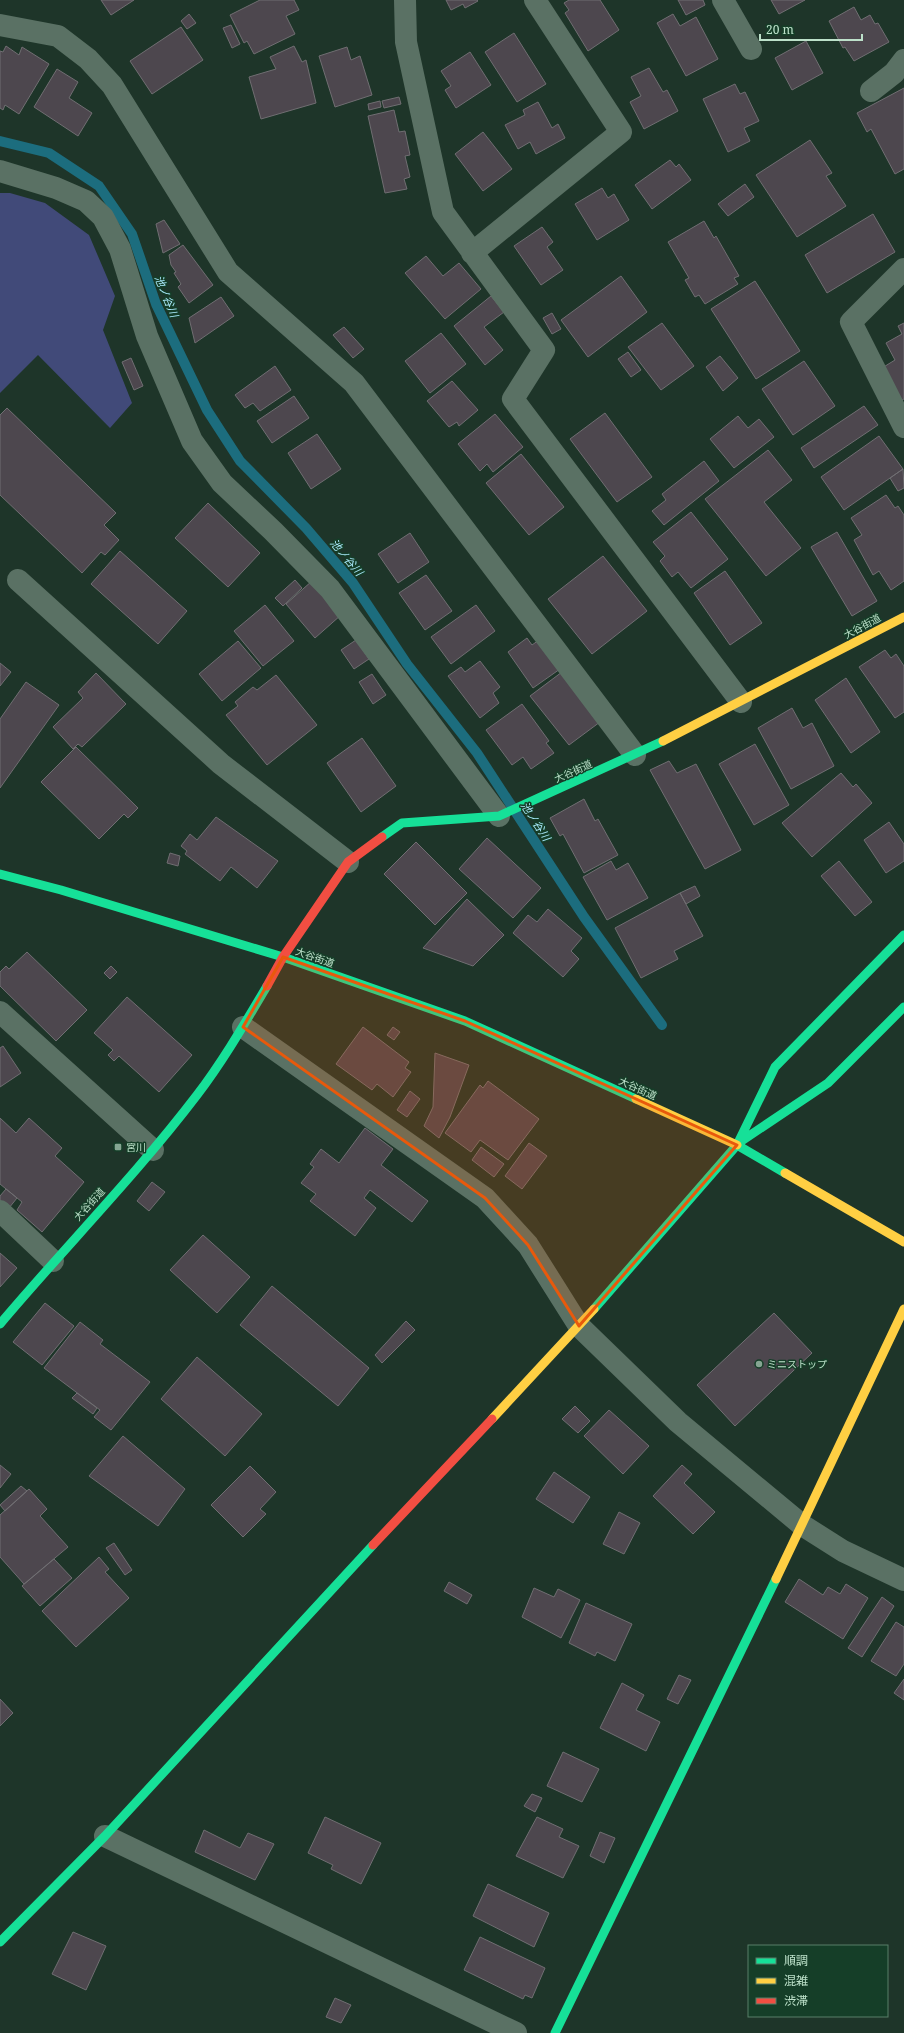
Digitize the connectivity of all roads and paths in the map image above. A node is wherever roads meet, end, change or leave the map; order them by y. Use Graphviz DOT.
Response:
graph roads {
  1 [pos="405,0"];
  2 [pos="535,0"];
  3 [pos="723,0"];
  4 [pos="0,24"];
  5 [pos="751,49"];
  6 [pos="904,60"];
  7 [pos="871,91"];
  8 [pos="0,171"];
  9 [pos="472,253"];
  10 [pos="904,269"];
  11 [pos="904,427"];
  12 [pos="18,580"];
  13 [pos="904,617"];
  14 [pos="741,702"];
  15 [pos="636,755"];
  16 [pos="500,816"];
  17 [pos="348,862"];
  18 [pos="0,874"];
  19 [pos="904,935"];
  20 [pos="283,957"];
  21 [pos="904,1007"];
  22 [pos="0,1012"];
  23 [pos="244,1026"];
  24 [pos="737,1145"];
  25 [pos="152,1150"];
  26 [pos="0,1211"];
  27 [pos="904,1242"];
  28 [pos="53,1261"];
  29 [pos="904,1309"];
  30 [pos="0,1324"];
  31 [pos="579,1326"];
  32 [pos="802,1525"];
  33 [pos="904,1580"];
  34 [pos="105,1836"];
  35 [pos="0,1942"];
  36 [pos="516,2033"];
  37 [pos="555,2033"];
  1 -- 9 [label="street"];
  2 -- 9 [label="street"];
  3 -- 5 [label="street"];
  4 -- 15 [label="street"];
  6 -- 7 [label="street"];
  8 -- 16 [label="street"];
  9 -- 14 [label="street"];
  10 -- 11 [label="street"];
  12 -- 17 [label="street"];
  13 -- 14 [label="street, 大谷街道"];
  14 -- 15 [label="street, 大谷街道"];
  15 -- 16 [label="street, 大谷街道"];
  16 -- 17 [label="street, 大谷街道"];
  17 -- 20 [label="street, 大谷街道"];
  18 -- 20 [label="street"];
  19 -- 24 [label="street"];
  20 -- 23 [label="street, 大谷街道"];
  20 -- 24 [label="street, 大谷街道"];
  21 -- 24 [label="street"];
  22 -- 25 [label="street"];
  23 -- 25 [label="street, 大谷街道"];
  23 -- 31 [label="street"];
  24 -- 27 [label="street, 大谷街道"];
  24 -- 31 [label="street"];
  25 -- 28 [label="street, 大谷街道"];
  26 -- 28 [label="street"];
  28 -- 30 [label="street, 大谷街道"];
  29 -- 32 [label="street"];
  31 -- 32 [label="street"];
  31 -- 34 [label="street"];
  32 -- 33 [label="street"];
  32 -- 37 [label="street"];
  34 -- 35 [label="street"];
  34 -- 36 [label="street"];
}
